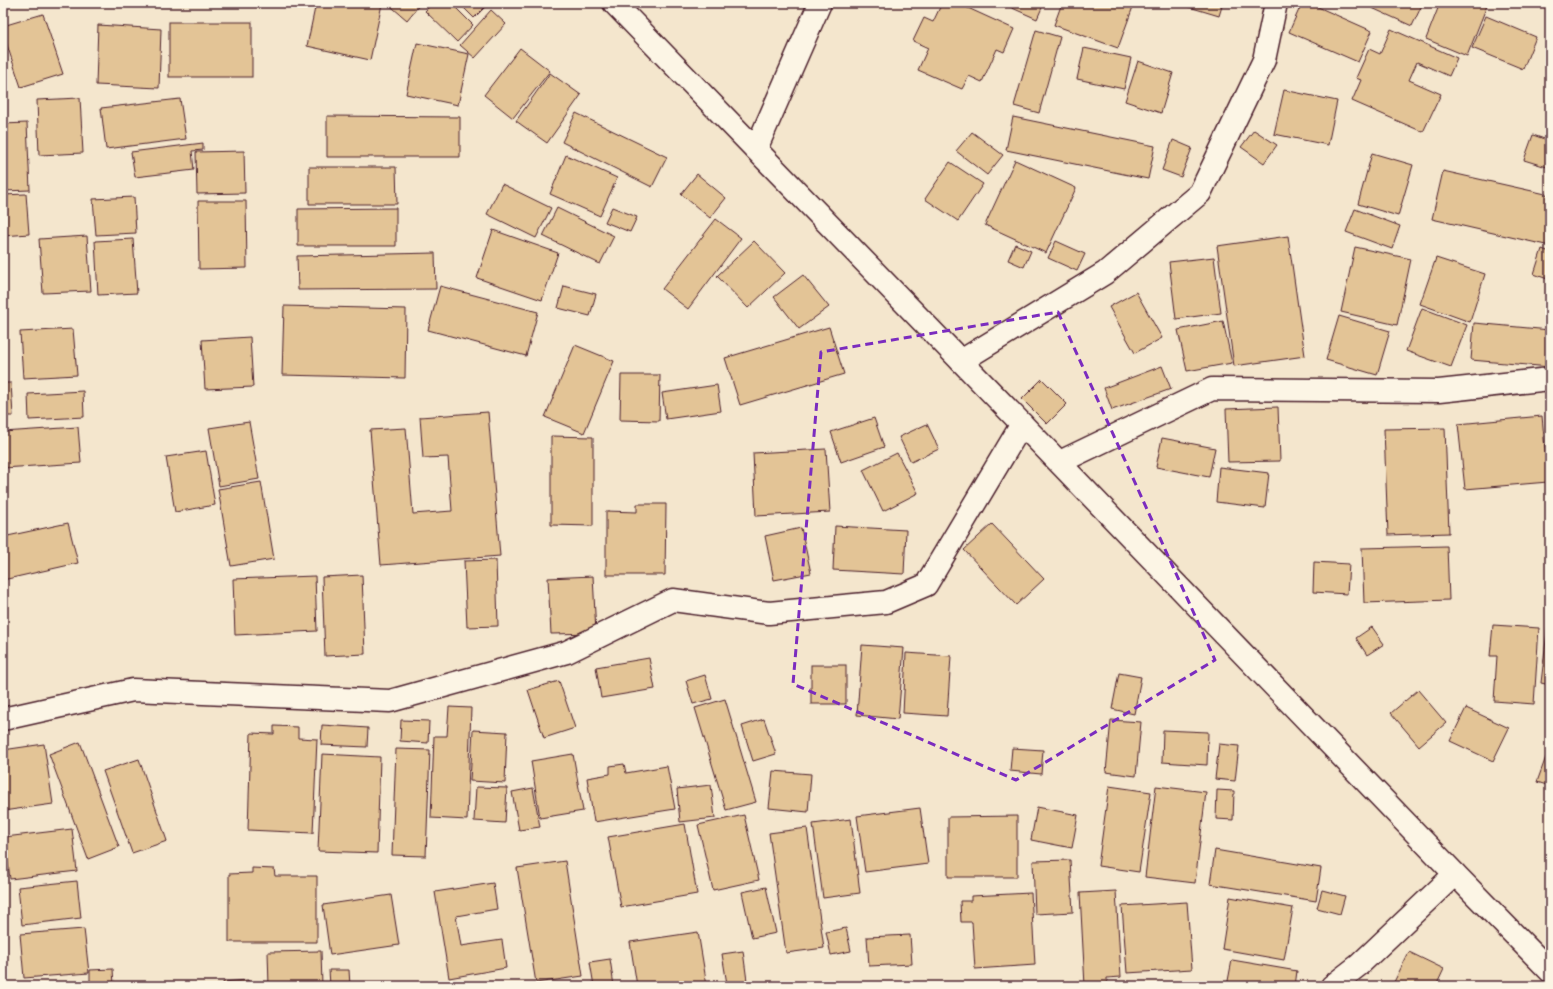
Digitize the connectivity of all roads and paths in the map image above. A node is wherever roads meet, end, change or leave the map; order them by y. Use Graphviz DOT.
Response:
graph roads {
  1 [pos="614,3"];
  2 [pos="820,3"];
  3 [pos="1276,3"];
  4 [pos="756,149"];
  5 [pos="961,360"];
  6 [pos="1550,379"];
  7 [pos="1022,424"];
  8 [pos="1060,462"];
  9 [pos="3,719"];
  10 [pos="1455,874"];
  11 [pos="1550,971"];
  12 [pos="1332,986"];
  1 -- 4 [label="street"];
  2 -- 4 [label="street"];
  3 -- 5 [label="street"];
  4 -- 5 [label="street"];
  5 -- 7 [label="street"];
  6 -- 8 [label="street"];
  7 -- 8 [label="street"];
  7 -- 9 [label="street"];
  8 -- 10 [label="street"];
  10 -- 11 [label="street"];
  10 -- 12 [label="street"];
}
